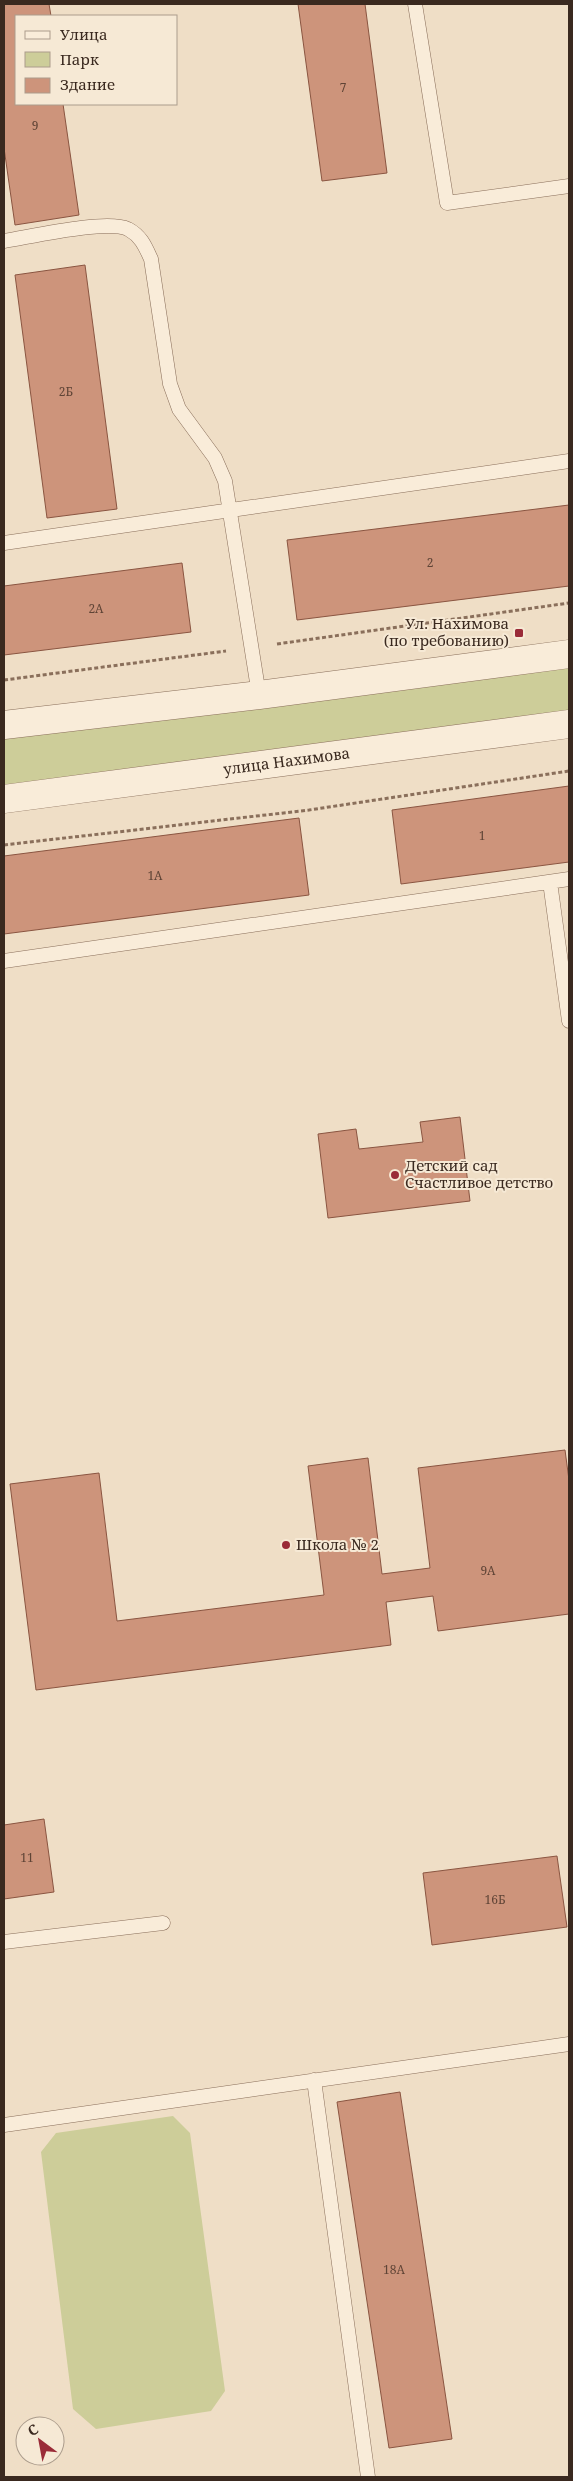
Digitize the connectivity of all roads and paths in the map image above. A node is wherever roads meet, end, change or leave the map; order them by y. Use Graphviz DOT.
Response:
graph roads {
  1 [pos="415,4"];
  2 [pos="569,186"];
  3 [pos="4,241"];
  4 [pos="569,461"];
  5 [pos="230,509"];
  6 [pos="4,542"];
  7 [pos="569,603"];
  8 [pos="251,647"];
  9 [pos="569,654"];
  10 [pos="4,680"];
  11 [pos="259,695"];
  12 [pos="569,724"];
  13 [pos="4,725"];
  14 [pos="569,771"];
  15 [pos="4,799"];
  16 [pos="4,845"];
  17 [pos="569,879"];
  18 [pos="550,882"];
  19 [pos="4,962"];
  20 [pos="569,1021"];
  21 [pos="163,1923"];
  22 [pos="4,1942"];
  23 [pos="569,2044"];
  24 [pos="314,2080"];
  25 [pos="4,2125"];
  26 [pos="368,2477"];
  1 -- 2 [label="lane"];
  3 -- 5 [label="lane"];
  4 -- 5 [label="lane"];
  5 -- 6 [label="lane"];
  5 -- 8 [label="lane"];
  7 -- 8 [label="path"];
  8 -- 10 [label="path"];
  8 -- 11 [label="lane"];
  9 -- 11 [label="street"];
  11 -- 13 [label="street"];
  12 -- 15 [label="street, улица Нахимова"];
  14 -- 16 [label="path"];
  17 -- 18 [label="lane"];
  18 -- 19 [label="lane"];
  18 -- 20 [label="lane"];
  21 -- 22 [label="lane"];
  23 -- 24 [label="lane"];
  24 -- 25 [label="lane"];
  24 -- 26 [label="lane"];
}
